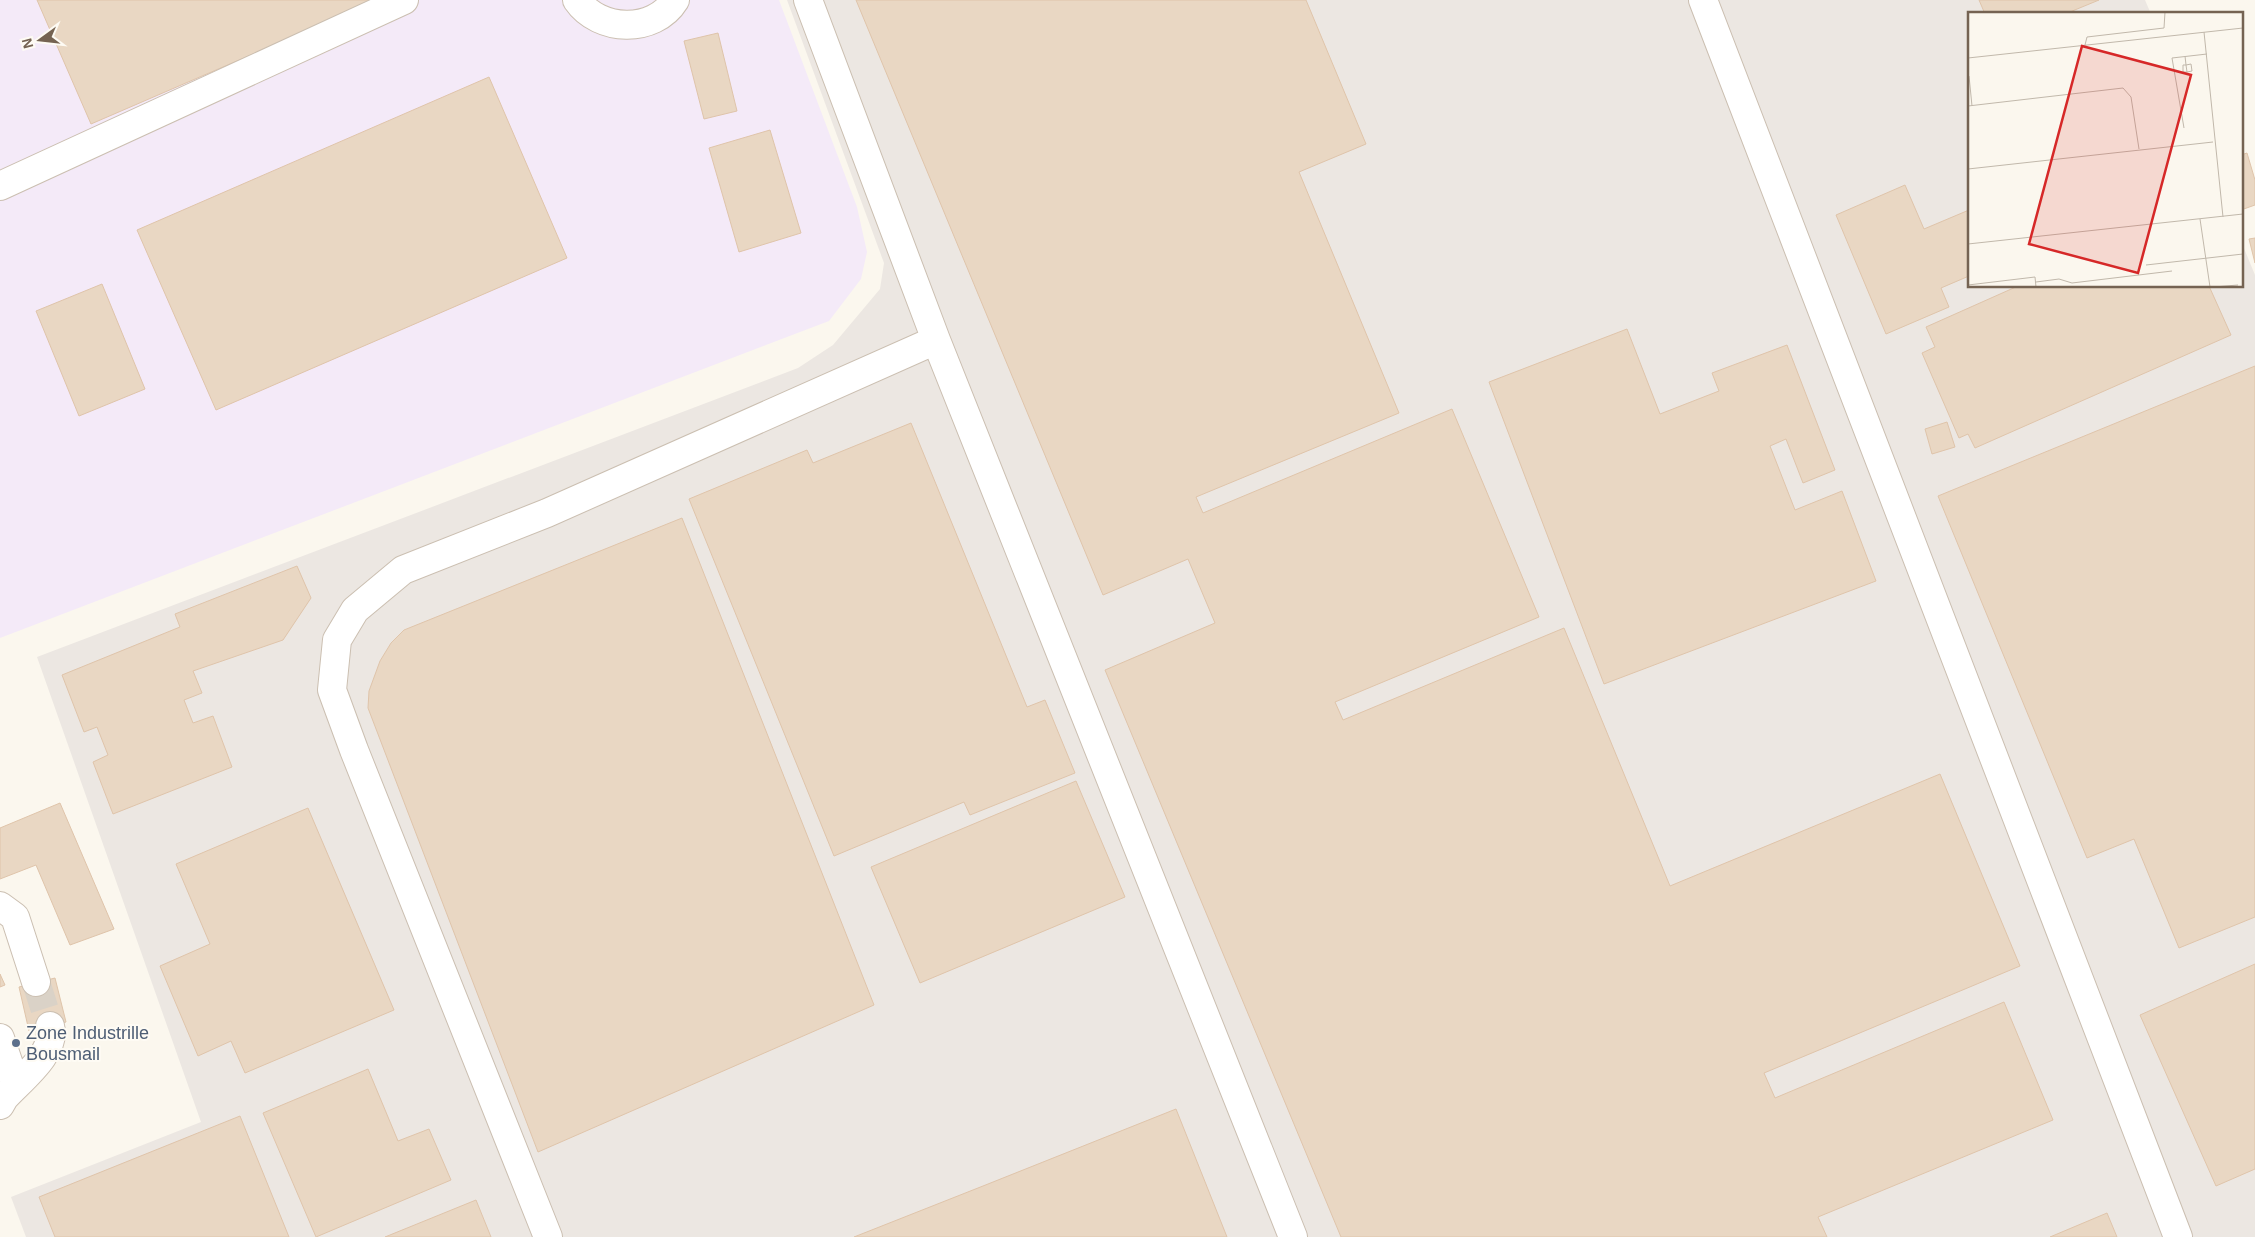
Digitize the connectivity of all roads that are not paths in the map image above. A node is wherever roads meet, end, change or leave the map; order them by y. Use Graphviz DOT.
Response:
graph roads {
  1 [pos="404,0"];
  2 [pos="577,0"];
  3 [pos="675,0"];
  4 [pos="808,0"];
  5 [pos="1703,0"];
  6 [pos="0,186"];
  7 [pos="936,340"];
  8 [pos="0,906"];
  9 [pos="36,982"];
  10 [pos="50,1026"];
  11 [pos="0,1038"];
  12 [pos="8,1095"];
  13 [pos="548,1237"];
  14 [pos="1293,1237"];
  15 [pos="2178,1237"];
  1 -- 6 [label="street"];
  2 -- 3 [label="street"];
  4 -- 7 [label="street"];
  5 -- 15 [label="street"];
  7 -- 13 [label="street"];
  7 -- 14 [label="street"];
  8 -- 9 [label="street"];
  10 -- 12 [label="street"];
  11 -- 12 [label="street"];
}
